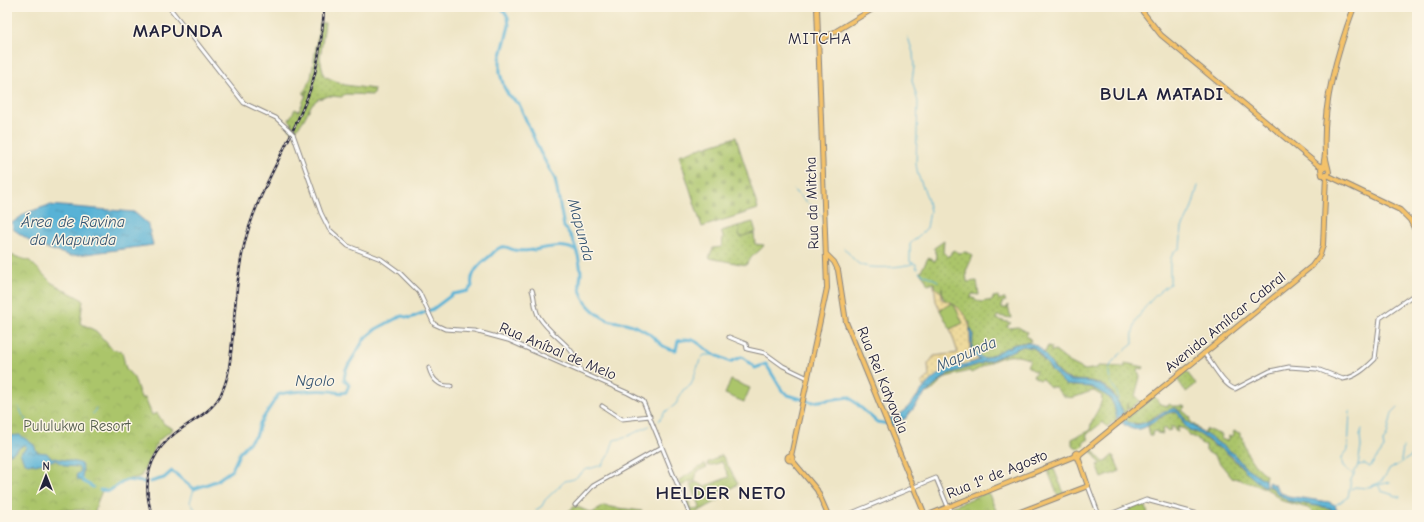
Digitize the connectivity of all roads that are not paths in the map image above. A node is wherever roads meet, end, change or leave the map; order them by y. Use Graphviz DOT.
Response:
graph roads {
  1 [pos="169,7"];
  2 [pos="817,7"];
  3 [pos="876,7"];
  4 [pos="1139,7"];
  5 [pos="1354,7"];
  6 [pos="818,42"];
  7 [pos="1324,170"];
  8 [pos="1417,234"];
  9 [pos="826,254"];
  10 [pos="532,290"];
  11 [pos="1417,290"];
  12 [pos="729,337"];
  13 [pos="1204,353"];
  14 [pos="429,368"];
  15 [pos="581,372"];
  16 [pos="808,378"];
  17 [pos="451,386"];
  18 [pos="602,406"];
  19 [pos="650,416"];
  20 [pos="662,447"];
  21 [pos="1078,455"];
  22 [pos="1088,486"];
  23 [pos="914,488"];
  24 [pos="575,505"];
  25 [pos="948,507"];
  26 [pos="690,515"];
  27 [pos="828,515"];
  28 [pos="847,515"];
  29 [pos="926,515"];
  30 [pos="952,515"];
  31 [pos="1012,515"];
  32 [pos="1098,515"];
  33 [pos="1108,515"];
  34 [pos="1202,515"];
  1 -- 15 [label="street, Rua Aníbal de Melo, bridge"];
  2 -- 6 [label="main road, Rua da Mitcha"];
  3 -- 6 [label="main road"];
  4 -- 7 [label="main road"];
  5 -- 7 [label="main road, Avenida Amílcar Cabral"];
  6 -- 9 [label="main road, Rua da Mitcha"];
  7 -- 8 [label="main road"];
  7 -- 13 [label="main road, Avenida Amílcar Cabral"];
  9 -- 16 [label="main road, Rua da Mitcha"];
  9 -- 23 [label="main road, Rua Rei Katyavala"];
  10 -- 15 [label="street"];
  11 -- 13 [label="street"];
  12 -- 16 [label="street"];
  13 -- 21 [label="main road, Avenida Amílcar Cabral"];
  14 -- 17 [label="street"];
  15 -- 19 [label="street, Rua Aníbal de Melo"];
  16 -- 27 [label="main road, Rua da Mitcha"];
  18 -- 19 [label="street"];
  19 -- 20 [label="street, Rua Aníbal de Melo"];
  20 -- 24 [label="street"];
  20 -- 26 [label="street, Rua Aníbal de Melo"];
  21 -- 22 [label="main road"];
  21 -- 25 [label="main road, Rua 1º de Agosto"];
  22 -- 31 [label="main road"];
  22 -- 32 [label="street"];
  23 -- 25 [label="street"];
  23 -- 28 [label="street"];
  23 -- 29 [label="main road, Rua Rei Katyavala"];
  25 -- 29 [label="main road, Rua 1º de Agosto"];
  25 -- 30 [label="street"];
  33 -- 34 [label="street"];
}
